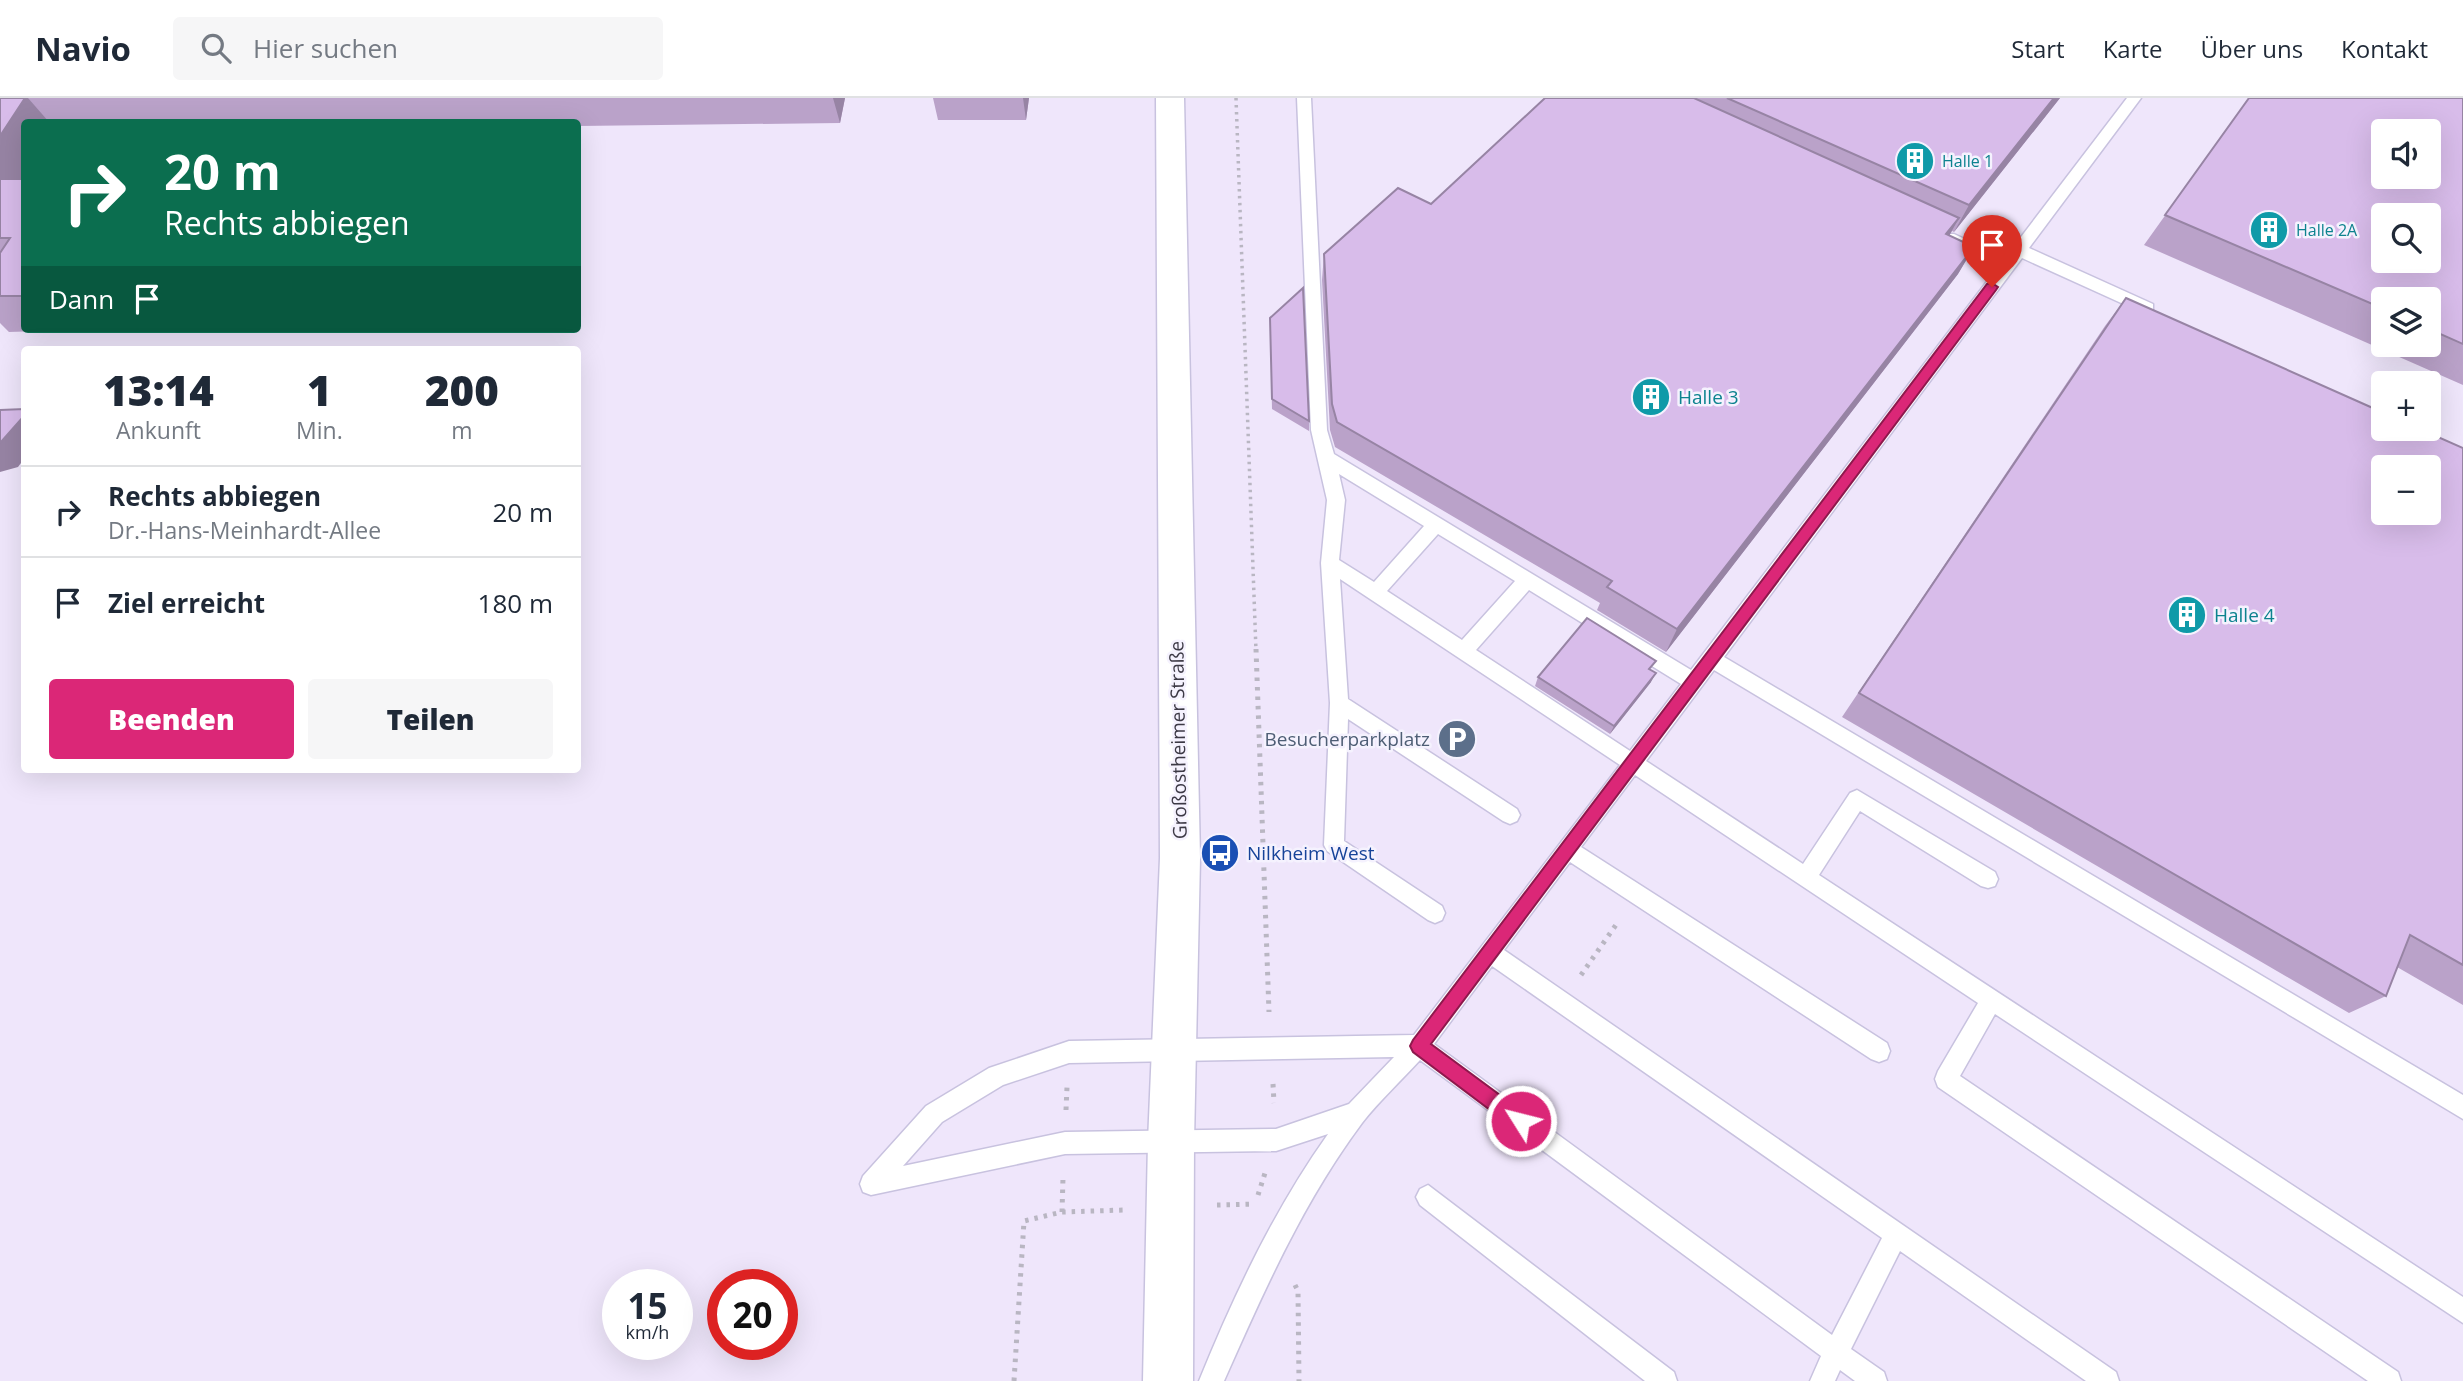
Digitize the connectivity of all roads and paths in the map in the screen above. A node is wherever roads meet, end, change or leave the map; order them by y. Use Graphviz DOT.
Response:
graph roads {
  1 [pos="1170,98"];
  2 [pos="1236,98"];
  3 [pos="1304,98"];
  4 [pos="2134,98"];
  5 [pos="1934,232"];
  6 [pos="2019,250"];
  7 [pos="2008,265"];
  8 [pos="2158,313"];
  9 [pos="1327,458"];
  10 [pos="1434,527"];
  11 [pos="1329,563"];
  12 [pos="1523,584"];
  13 [pos="1375,593"];
  14 [pos="1464,651"];
  15 [pos="1710,658"];
  16 [pos="1693,681"];
  17 [pos="1339,703"];
  18 [pos="1632,762"];
  19 [pos="1510,816"];
  20 [pos="1567,849"];
  21 [pos="1806,877"];
  22 [pos="1988,879"];
  23 [pos="1435,913"];
  24 [pos="1611,933"];
  25 [pos="1490,951"];
  26 [pos="1583,972"];
  27 [pos="1992,1000"];
  28 [pos="1419,1046"];
  29 [pos="1271,1049"];
  30 [pos="1175,1051"];
  31 [pos="1879,1051"];
  32 [pos="2463,1108"];
  33 [pos="1356,1113"];
  34 [pos="1276,1140"];
  35 [pos="1171,1142"];
  36 [pos="1428,1197"];
  37 [pos="1062,1212"];
  38 [pos="1896,1235"];
  39 [pos="2463,1311"];
  40 [pos="1836,1353"];
  41 [pos="1014,1381"];
  42 [pos="1168,1381"];
  43 [pos="1211,1381"];
  44 [pos="1665,1381"];
  45 [pos="1822,1381"];
  46 [pos="1875,1381"];
  47 [pos="2107,1381"];
  48 [pos="2389,1381"];
  1 -- 30 [label="main road, Großostheimer Straße"];
  2 -- 29 [label="path"];
  3 -- 9 [label="lane"];
  4 -- 6 [label="lane"];
  5 -- 7 [label="lane"];
  6 -- 7 [label="lane"];
  6 -- 8 [label="lane"];
  7 -- 15 [label="lane"];
  9 -- 11 [label="lane"];
  9 -- 16 [label="lane"];
  10 -- 13 [label="lane"];
  11 -- 13 [label="lane"];
  11 -- 17 [label="lane"];
  12 -- 14 [label="lane"];
  13 -- 14 [label="lane"];
  14 -- 18 [label="lane"];
  15 -- 16 [label="lane"];
  15 -- 32 [label="lane"];
  16 -- 18 [label="lane"];
  17 -- 19 [label="lane"];
  17 -- 23 [label="lane"];
  18 -- 20 [label="lane"];
  18 -- 21 [label="lane"];
  20 -- 25 [label="lane"];
  20 -- 31 [label="lane"];
  21 -- 22 [label="lane"];
  21 -- 27 [label="lane"];
  24 -- 26 [label="path"];
  25 -- 28 [label="lane"];
  25 -- 38 [label="lane"];
  27 -- 39 [label="lane"];
  27 -- 48 [label="lane"];
  28 -- 29 [label="lane"];
  28 -- 33 [label="lane"];
  28 -- 40 [label="lane"];
  29 -- 30 [label="lane"];
  29 -- 34 [label="path"];
  30 -- 35 [label="main road, Großostheimer Straße"];
  30 -- 35 [label="lane"];
  33 -- 34 [label="lane"];
  33 -- 43 [label="lane"];
  34 -- 35 [label="lane"];
  35 -- 42 [label="main road, Großostheimer Straße"];
  36 -- 44 [label="lane"];
  37 -- 41 [label="path"];
  38 -- 40 [label="lane"];
  38 -- 47 [label="lane"];
  40 -- 45 [label="lane"];
  40 -- 46 [label="lane"];
}
